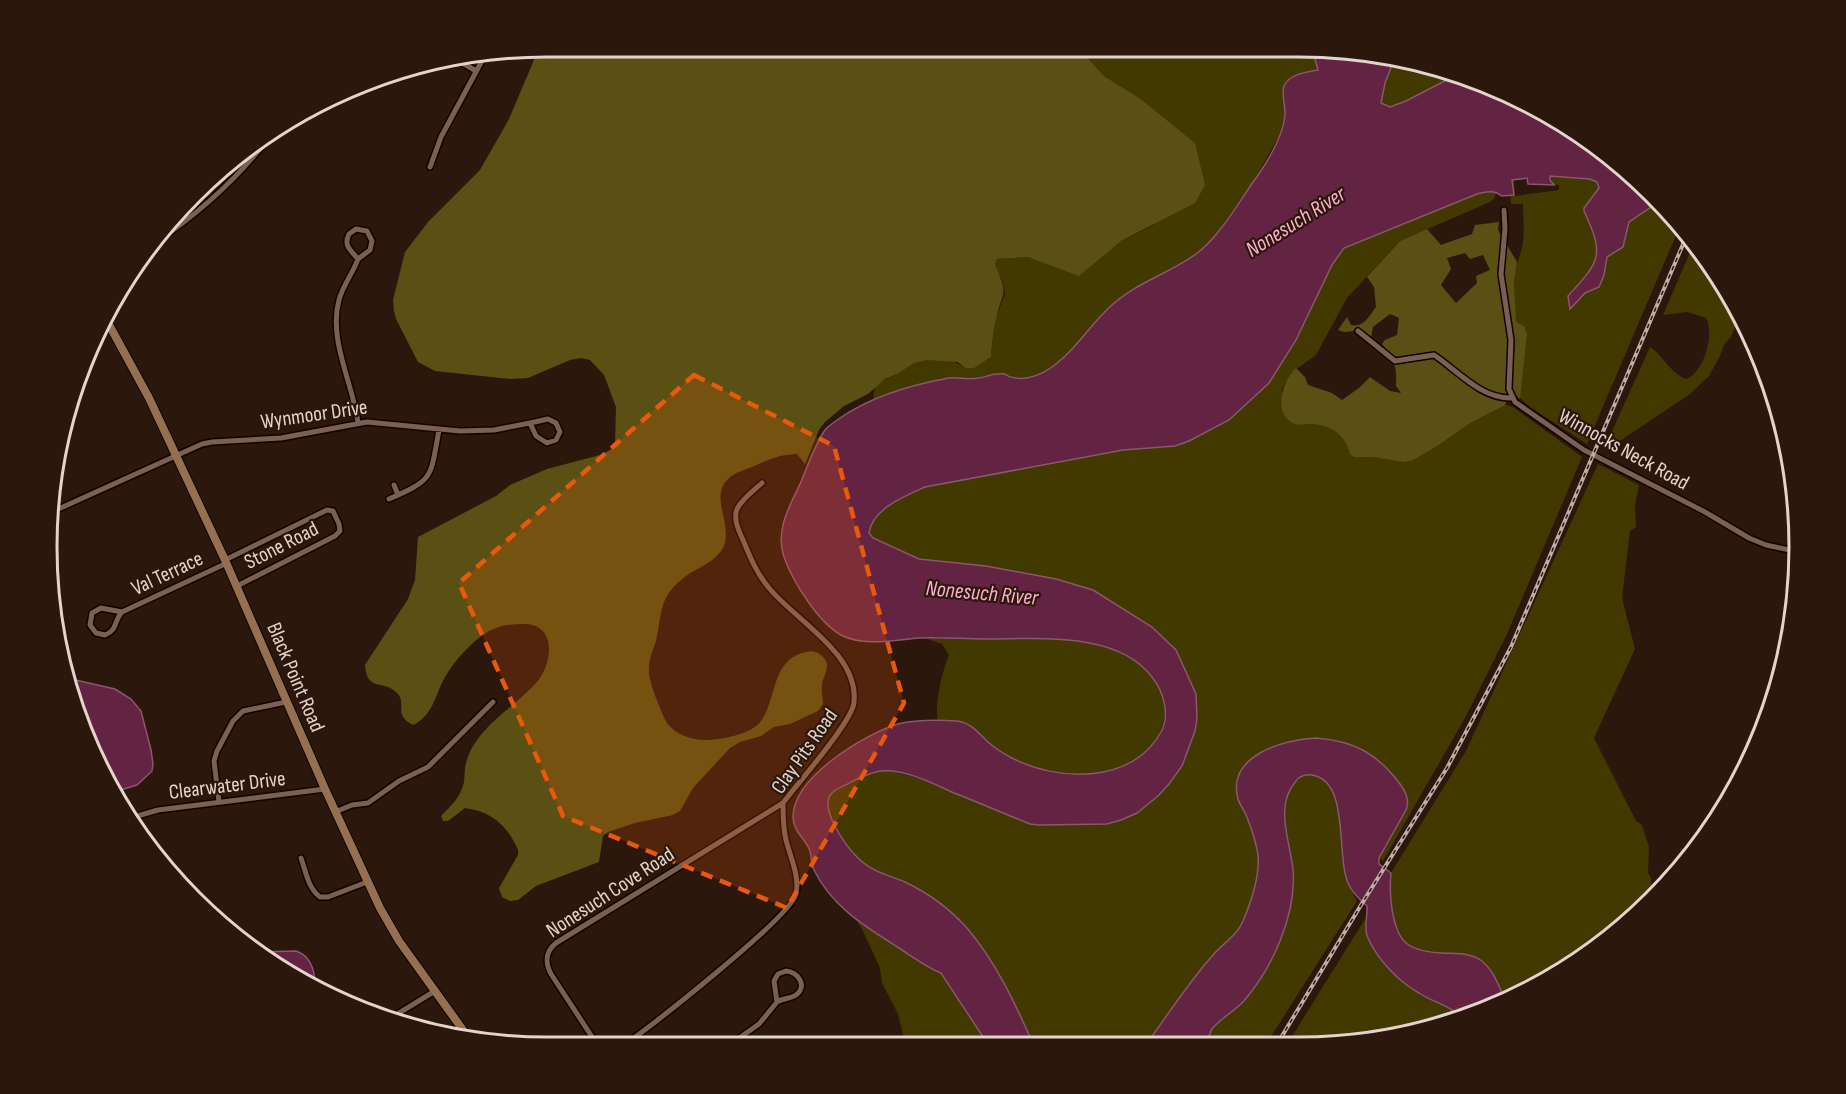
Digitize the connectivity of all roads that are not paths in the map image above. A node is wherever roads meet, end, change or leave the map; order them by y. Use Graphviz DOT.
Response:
graph roads {
  1 [pos="481,61"];
  2 [pos="464,64"];
  3 [pos="476,71"];
  4 [pos="257,152"];
  5 [pos="430,167"];
  6 [pos="1504,210"];
  7 [pos="177,227"];
  8 [pos="358,259"];
  9 [pos="110,326"];
  10 [pos="1358,331"];
  11 [pos="1512,398"];
  12 [pos="358,423"];
  13 [pos="530,423"];
  14 [pos="438,430"];
  15 [pos="176,456"];
  16 [pos="762,483"];
  17 [pos="394,486"];
  18 [pos="398,495"];
  19 [pos="389,499"];
  20 [pos="59,509"];
  21 [pos="1789,550"];
  22 [pos="226,561"];
  23 [pos="237,586"];
  24 [pos="123,612"];
  25 [pos="286,702"];
  26 [pos="493,702"];
  27 [pos="325,789"];
  28 [pos="219,802"];
  29 [pos="783,803"];
  30 [pos="335,812"];
  31 [pos="138,816"];
  32 [pos="301,858"];
  33 [pos="367,882"];
  34 [pos="435,991"];
  35 [pos="777,1002"];
  36 [pos="397,1013"];
  37 [pos="463,1030"];
  38 [pos="592,1037"];
  39 [pos="635,1037"];
  40 [pos="741,1037"];
  1 -- 3 [label="street"];
  2 -- 3 [label="street"];
  3 -- 5 [label="street"];
  4 -- 7 [label="street"];
  6 -- 11 [label="street"];
  8 -- 8 [label="street"];
  8 -- 12 [label="street"];
  9 -- 15 [label="main road, Black Point Road"];
  10 -- 11 [label="street"];
  11 -- 21 [label="street, Winnocks Neck Road"];
  12 -- 14 [label="street, Wynmoor Drive"];
  12 -- 15 [label="street, Wynmoor Drive"];
  13 -- 13 [label="street, Wynmoor Drive"];
  13 -- 14 [label="street, Wynmoor Drive"];
  14 -- 18 [label="street"];
  15 -- 20 [label="street, Wynmoor Drive"];
  15 -- 22 [label="main road, Black Point Road"];
  16 -- 29 [label="street, Clay Pits Road"];
  17 -- 18 [label="street"];
  18 -- 19 [label="street"];
  22 -- 23 [label="main road, Black Point Road"];
  22 -- 23 [label="street, Stone Road"];
  22 -- 24 [label="street, Val Terrace"];
  23 -- 25 [label="main road, Black Point Road"];
  24 -- 24 [label="street, Val Terrace"];
  25 -- 27 [label="main road, Black Point Road"];
  25 -- 28 [label="street"];
  26 -- 30 [label="street"];
  27 -- 28 [label="street, Clearwater Drive"];
  27 -- 30 [label="main road, Black Point Road"];
  28 -- 31 [label="street, Clearwater Drive"];
  29 -- 38 [label="street, Nonesuch Cove Road"];
  29 -- 39 [label="street, Clay Pits Road"];
  30 -- 33 [label="main road, Black Point Road"];
  32 -- 33 [label="street"];
  33 -- 34 [label="main road, Black Point Road"];
  34 -- 36 [label="street"];
  34 -- 37 [label="main road, Black Point Road"];
  35 -- 35 [label="street"];
  35 -- 40 [label="street"];
}
